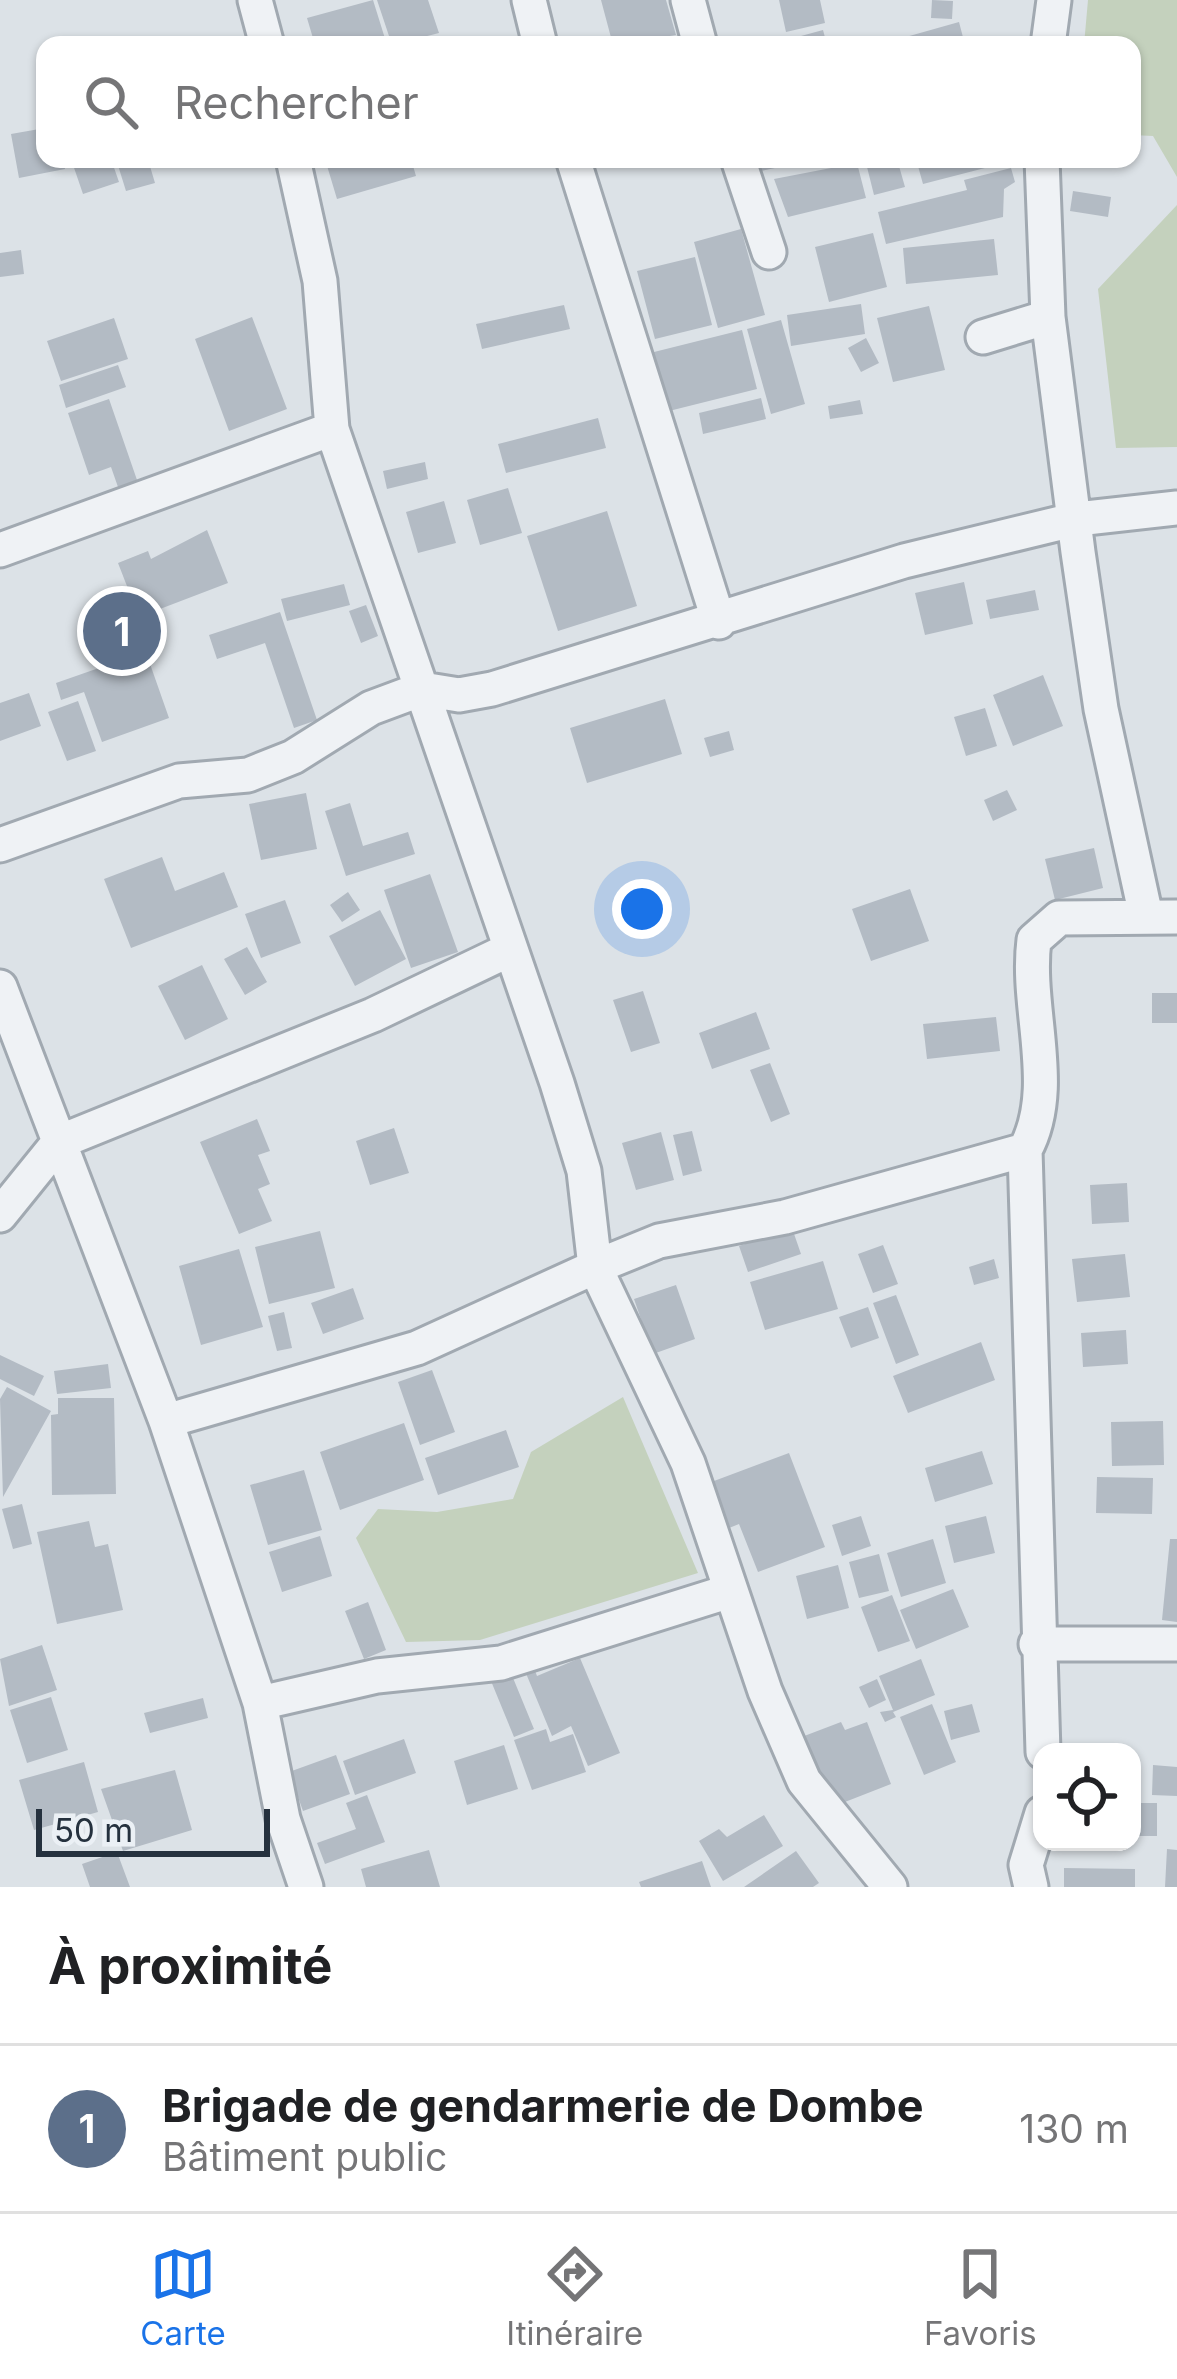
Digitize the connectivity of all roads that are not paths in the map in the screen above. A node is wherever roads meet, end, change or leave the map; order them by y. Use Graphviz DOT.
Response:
graph roads {
  1 [pos="255,0"];
  2 [pos="529,0"];
  3 [pos="688,0"];
  4 [pos="1054,0"];
  5 [pos="265,36"];
  6 [pos="538,36"];
  7 [pos="698,36"];
  8 [pos="1049,36"];
  9 [pos="295,168"];
  10 [pos="576,168"];
  11 [pos="741,168"];
  12 [pos="1042,168"];
  13 [pos="769,252"];
  14 [pos="1048,317"];
  15 [pos="983,337"];
  16 [pos="332,429"];
  17 [pos="1177,508"];
  18 [pos="1077,519"];
  19 [pos="0,550"];
  20 [pos="719,622"];
  21 [pos="422,689"];
  22 [pos="0,845"];
  23 [pos="1161,916"];
  24 [pos="509,950"];
  25 [pos="0,987"];
  26 [pos="59,1142"];
  27 [pos="1024,1150"];
  28 [pos="0,1215"];
  29 [pos="595,1267"];
  30 [pos="166,1421"];
  31 [pos="730,1591"];
  32 [pos="1036,1644"];
  33 [pos="1177,1644"];
  34 [pos="260,1703"];
  35 [pos="1042,1743"];
  36 [pos="1033,1842"];
  37 [pos="306,1887"];
  38 [pos="890,1887"];
  39 [pos="1030,1887"];
  1 -- 5 [label="street"];
  2 -- 6 [label="street"];
  3 -- 7 [label="street"];
  4 -- 8 [label="street"];
  9 -- 16 [label="street"];
  10 -- 20 [label="street"];
  11 -- 13 [label="street"];
  12 -- 14 [label="street"];
  14 -- 15 [label="street"];
  14 -- 18 [label="street"];
  16 -- 19 [label="street"];
  16 -- 21 [label="street"];
  17 -- 18 [label="street"];
  18 -- 20 [label="street"];
  18 -- 23 [label="street"];
  20 -- 21 [label="street"];
  21 -- 22 [label="street"];
  21 -- 24 [label="street"];
  23 -- 27 [label="street"];
  24 -- 26 [label="street"];
  24 -- 29 [label="street"];
  25 -- 26 [label="street"];
  26 -- 28 [label="street"];
  26 -- 30 [label="street"];
  27 -- 29 [label="street"];
  27 -- 32 [label="street"];
  29 -- 30 [label="street"];
  29 -- 31 [label="street"];
  30 -- 34 [label="street"];
  31 -- 34 [label="street"];
  31 -- 38 [label="street"];
  32 -- 33 [label="street"];
  32 -- 35 [label="street"];
  34 -- 37 [label="street"];
  36 -- 39 [label="street"];
}
